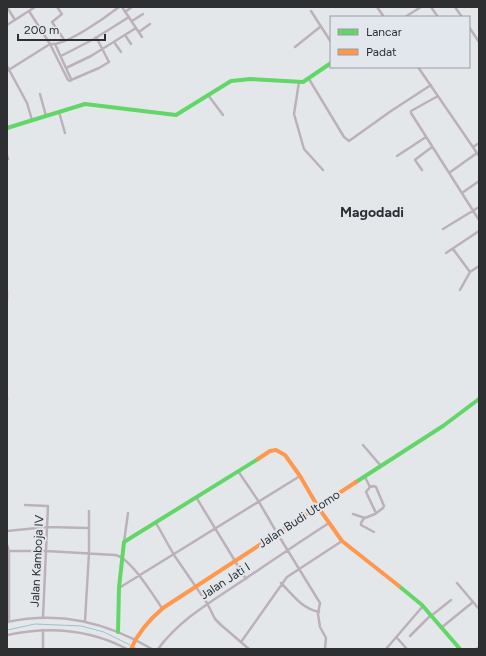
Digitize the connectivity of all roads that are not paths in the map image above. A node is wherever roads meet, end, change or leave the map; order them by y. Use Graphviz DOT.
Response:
graph roads {
  1 [pos="7,7"];
  2 [pos="35,7"];
  3 [pos="57,7"];
  4 [pos="119,7"];
  5 [pos="122,7"];
  6 [pos="132,7"];
  7 [pos="377,7"];
  8 [pos="421,7"];
  9 [pos="431,7"];
  10 [pos="455,7"];
  11 [pos="416,8"];
  12 [pos="29,11"];
  13 [pos="311,11"];
  14 [pos="125,12"];
  15 [pos="143,14"];
  16 [pos="410,14"];
  17 [pos="383,16"];
  18 [pos="407,16"];
  19 [pos="437,16"];
  20 [pos="461,16"];
  21 [pos="129,17"];
  22 [pos="15,20"];
  23 [pos="132,21"];
  24 [pos="150,24"];
  25 [pos="7,25"];
  26 [pos="320,27"];
  27 [pos="136,28"];
  28 [pos="470,28"];
  29 [pos="139,32"];
  30 [pos="125,35"];
  31 [pos="142,37"];
  32 [pos="96,38"];
  33 [pos="65,41"];
  34 [pos="330,41"];
  35 [pos="114,42"];
  36 [pos="479,42"];
  37 [pos="50,44"];
  38 [pos="56,44"];
  39 [pos="131,44"];
  40 [pos="294,47"];
  41 [pos="102,49"];
  42 [pos="121,52"];
  43 [pos="61,56"];
  44 [pos="330,64"];
  45 [pos="7,66"];
  46 [pos="66,68"];
  47 [pos="419,68"];
  48 [pos="8,70"];
  49 [pos="309,79"];
  50 [pos="71,80"];
  51 [pos="299,82"];
  52 [pos="431,85"];
  53 [pos="40,94"];
  54 [pos="208,95"];
  55 [pos="438,96"];
  56 [pos="59,112"];
  57 [pos="224,115"];
  58 [pos="46,116"];
  59 [pos="32,120"];
  60 [pos="7,128"];
  61 [pos="65,132"];
  62 [pos="426,138"];
  63 [pos="479,143"];
  64 [pos="432,147"];
  65 [pos="473,147"];
  66 [pos="478,155"];
  67 [pos="397,156"];
  68 [pos="323,170"];
  69 [pos="422,170"];
  70 [pos="449,173"];
  71 [pos="479,181"];
  72 [pos="462,193"];
  73 [pos="479,206"];
  74 [pos="473,211"];
  75 [pos="479,220"];
  76 [pos="442,230"];
  77 [pos="479,231"];
  78 [pos="452,249"];
  79 [pos="446,253"];
  80 [pos="479,266"];
  81 [pos="470,272"];
  82 [pos="460,290"];
  83 [pos="7,291"];
  84 [pos="7,300"];
  85 [pos="479,399"];
  86 [pos="362,445"];
  87 [pos="381,466"];
  88 [pos="238,471"];
  89 [pos="300,476"];
  90 [pos="365,477"];
  91 [pos="370,487"];
  92 [pos="196,497"];
  93 [pos="259,502"];
  94 [pos="25,505"];
  95 [pos="318,507"];
  96 [pos="89,511"];
  97 [pos="128,513"];
  98 [pos="376,513"];
  99 [pos="353,514"];
  100 [pos="364,518"];
  101 [pos="329,523"];
  102 [pos="156,524"];
  103 [pos="47,526"];
  104 [pos="89,528"];
  105 [pos="217,529"];
  106 [pos="7,531"];
  107 [pos="374,532"];
  108 [pos="276,533"];
  109 [pos="342,541"];
  110 [pos="124,542"];
  111 [pos="7,545"];
  112 [pos="288,550"];
  113 [pos="9,551"];
  114 [pos="46,551"];
  115 [pos="89,553"];
  116 [pos="174,555"];
  117 [pos="122,557"];
  118 [pos="235,561"];
  119 [pos="299,568"];
  120 [pos="140,576"];
  121 [pos="246,579"];
  122 [pos="281,583"];
  123 [pos="457,583"];
  124 [pos="195,587"];
  125 [pos="119,588"];
  126 [pos="451,600"];
  127 [pos="473,602"];
  128 [pos="207,603"];
  129 [pos="423,606"];
  130 [pos="163,608"];
  131 [pos="479,609"];
  132 [pos="318,612"];
  133 [pos="431,616"];
  134 [pos="43,617"];
  135 [pos="85,621"];
  136 [pos="8,622"];
  137 [pos="441,628"];
  138 [pos="43,630"];
  139 [pos="118,632"];
  140 [pos="7,635"];
  141 [pos="410,636"];
  142 [pos="397,638"];
  143 [pos="135,640"];
  144 [pos="241,642"];
  145 [pos="479,647"];
  146 [pos="43,649"];
  147 [pos="130,649"];
  148 [pos="152,649"];
  149 [pos="158,649"];
  150 [pos="250,649"];
  151 [pos="325,649"];
  152 [pos="386,649"];
  153 [pos="407,649"];
  154 [pos="460,649"];
  155 [pos="477,649"];
  1 -- 22 [label="street"];
  2 -- 12 [label="street"];
  3 -- 33 [label="street"];
  4 -- 33 [label="street"];
  5 -- 14 [label="street"];
  6 -- 14 [label="street"];
  7 -- 17 [label="street"];
  8 -- 11 [label="street"];
  9 -- 19 [label="street"];
  10 -- 20 [label="street"];
  11 -- 16 [label="street"];
  12 -- 22 [label="street"];
  12 -- 37 [label="street"];
  13 -- 26 [label="street"];
  14 -- 21 [label="street"];
  15 -- 23 [label="street"];
  16 -- 18 [label="street"];
  21 -- 23 [label="street"];
  21 -- 32 [label="street"];
  22 -- 25 [label="street"];
  23 -- 27 [label="street"];
  24 -- 29 [label="street"];
  26 -- 34 [label="street"];
  26 -- 40 [label="street"];
  27 -- 29 [label="street"];
  27 -- 30 [label="street"];
  28 -- 36 [label="street"];
  29 -- 31 [label="street"];
  30 -- 35 [label="street"];
  30 -- 39 [label="street"];
  32 -- 41 [label="street"];
  32 -- 43 [label="street"];
  33 -- 38 [label="street"];
  35 -- 41 [label="street"];
  35 -- 42 [label="street"];
  37 -- 38 [label="street"];
  37 -- 48 [label="street"];
  37 -- 50 [label="street"];
  38 -- 43 [label="street"];
  41 -- 46 [label="street"];
  41 -- 50 [label="street"];
  43 -- 46 [label="street"];
  44 -- 49 [label="street"];
  45 -- 48 [label="street"];
  46 -- 50 [label="street"];
  47 -- 52 [label="street"];
  48 -- 59 [label="street"];
  49 -- 51 [label="street"];
  49 -- 52 [label="street"];
  51 -- 54 [label="street"];
  51 -- 68 [label="street"];
  52 -- 55 [label="street"];
  53 -- 58 [label="street"];
  54 -- 56 [label="street"];
  54 -- 57 [label="street"];
  55 -- 62 [label="street"];
  55 -- 65 [label="street"];
  56 -- 58 [label="street"];
  56 -- 61 [label="street"];
  58 -- 59 [label="street"];
  59 -- 60 [label="street"];
  62 -- 64 [label="street"];
  62 -- 67 [label="street"];
  63 -- 65 [label="street"];
  64 -- 69 [label="street"];
  64 -- 70 [label="street"];
  65 -- 66 [label="street"];
  66 -- 70 [label="street"];
  70 -- 72 [label="street"];
  71 -- 72 [label="street"];
  72 -- 74 [label="street"];
  73 -- 74 [label="street"];
  74 -- 75 [label="street"];
  74 -- 76 [label="street"];
  77 -- 78 [label="street"];
  78 -- 79 [label="street"];
  78 -- 81 [label="street"];
  80 -- 81 [label="street"];
  81 -- 82 [label="street"];
  83 -- 84 [label="street"];
  85 -- 87 [label="street, Jalan Budi Utomo"];
  86 -- 87 [label="street"];
  87 -- 90 [label="street, Jalan Budi Utomo"];
  88 -- 89 [label="street"];
  88 -- 92 [label="street"];
  88 -- 93 [label="street"];
  89 -- 93 [label="street"];
  89 -- 95 [label="street"];
  90 -- 91 [label="street"];
  90 -- 95 [label="street, Jalan Budi Utomo"];
  91 -- 98 [label="street"];
  91 -- 98 [label="street"];
  92 -- 102 [label="street"];
  92 -- 105 [label="street"];
  93 -- 105 [label="street"];
  93 -- 108 [label="street"];
  94 -- 103 [label="street, Jalan Kamboja IV"];
  95 -- 101 [label="street"];
  95 -- 108 [label="street, Jalan Budi Utomo"];
  96 -- 104 [label="street"];
  97 -- 110 [label="street"];
  98 -- 100 [label="street"];
  99 -- 100 [label="street"];
  100 -- 107 [label="street"];
  101 -- 109 [label="street"];
  101 -- 112 [label="street, Jalan Jati I"];
  102 -- 110 [label="street"];
  102 -- 116 [label="street"];
  103 -- 104 [label="street"];
  103 -- 106 [label="street"];
  103 -- 114 [label="street, Jalan Kamboja IV"];
  104 -- 115 [label="street"];
  105 -- 116 [label="street"];
  105 -- 118 [label="street"];
  108 -- 112 [label="street"];
  108 -- 118 [label="street, Jalan Budi Utomo"];
  109 -- 119 [label="street"];
  109 -- 129 [label="street"];
  110 -- 117 [label="street"];
  111 -- 113 [label="street"];
  112 -- 119 [label="street"];
  112 -- 121 [label="street, Jalan Jati I"];
  113 -- 114 [label="street"];
  113 -- 136 [label="street"];
  114 -- 115 [label="street"];
  114 -- 134 [label="street, Jalan Kamboja IV"];
  115 -- 117 [label="street"];
  115 -- 135 [label="street"];
  116 -- 120 [label="street"];
  116 -- 124 [label="street"];
  117 -- 120 [label="street"];
  117 -- 125 [label="street"];
  118 -- 121 [label="street"];
  118 -- 124 [label="street, Jalan Budi Utomo"];
  119 -- 122 [label="street"];
  119 -- 132 [label="street"];
  120 -- 125 [label="street"];
  120 -- 130 [label="street"];
  121 -- 128 [label="street, Jalan Jati I"];
  122 -- 132 [label="street"];
  122 -- 144 [label="street"];
  123 -- 127 [label="street"];
  124 -- 128 [label="street"];
  124 -- 130 [label="street, Jalan Budi Utomo"];
  125 -- 139 [label="street"];
  126 -- 133 [label="street"];
  127 -- 131 [label="street"];
  127 -- 137 [label="street"];
  128 -- 144 [label="street"];
  128 -- 149 [label="street, Jalan Jati I"];
  129 -- 133 [label="street"];
  129 -- 142 [label="street"];
  130 -- 143 [label="street, Jalan Budi Utomo"];
  132 -- 151 [label="street"];
  133 -- 137 [label="street"];
  133 -- 141 [label="street"];
  134 -- 135 [label="street"];
  134 -- 136 [label="street"];
  135 -- 139 [label="street"];
  137 -- 154 [label="street"];
  138 -- 140 [label="street"];
  138 -- 146 [label="street"];
  138 -- 147 [label="street"];
  139 -- 143 [label="street"];
  142 -- 152 [label="street"];
  142 -- 153 [label="street"];
  143 -- 147 [label="street, Jalan Budi Utomo"];
  143 -- 148 [label="street"];
  144 -- 150 [label="street"];
  145 -- 155 [label="street"];
}
